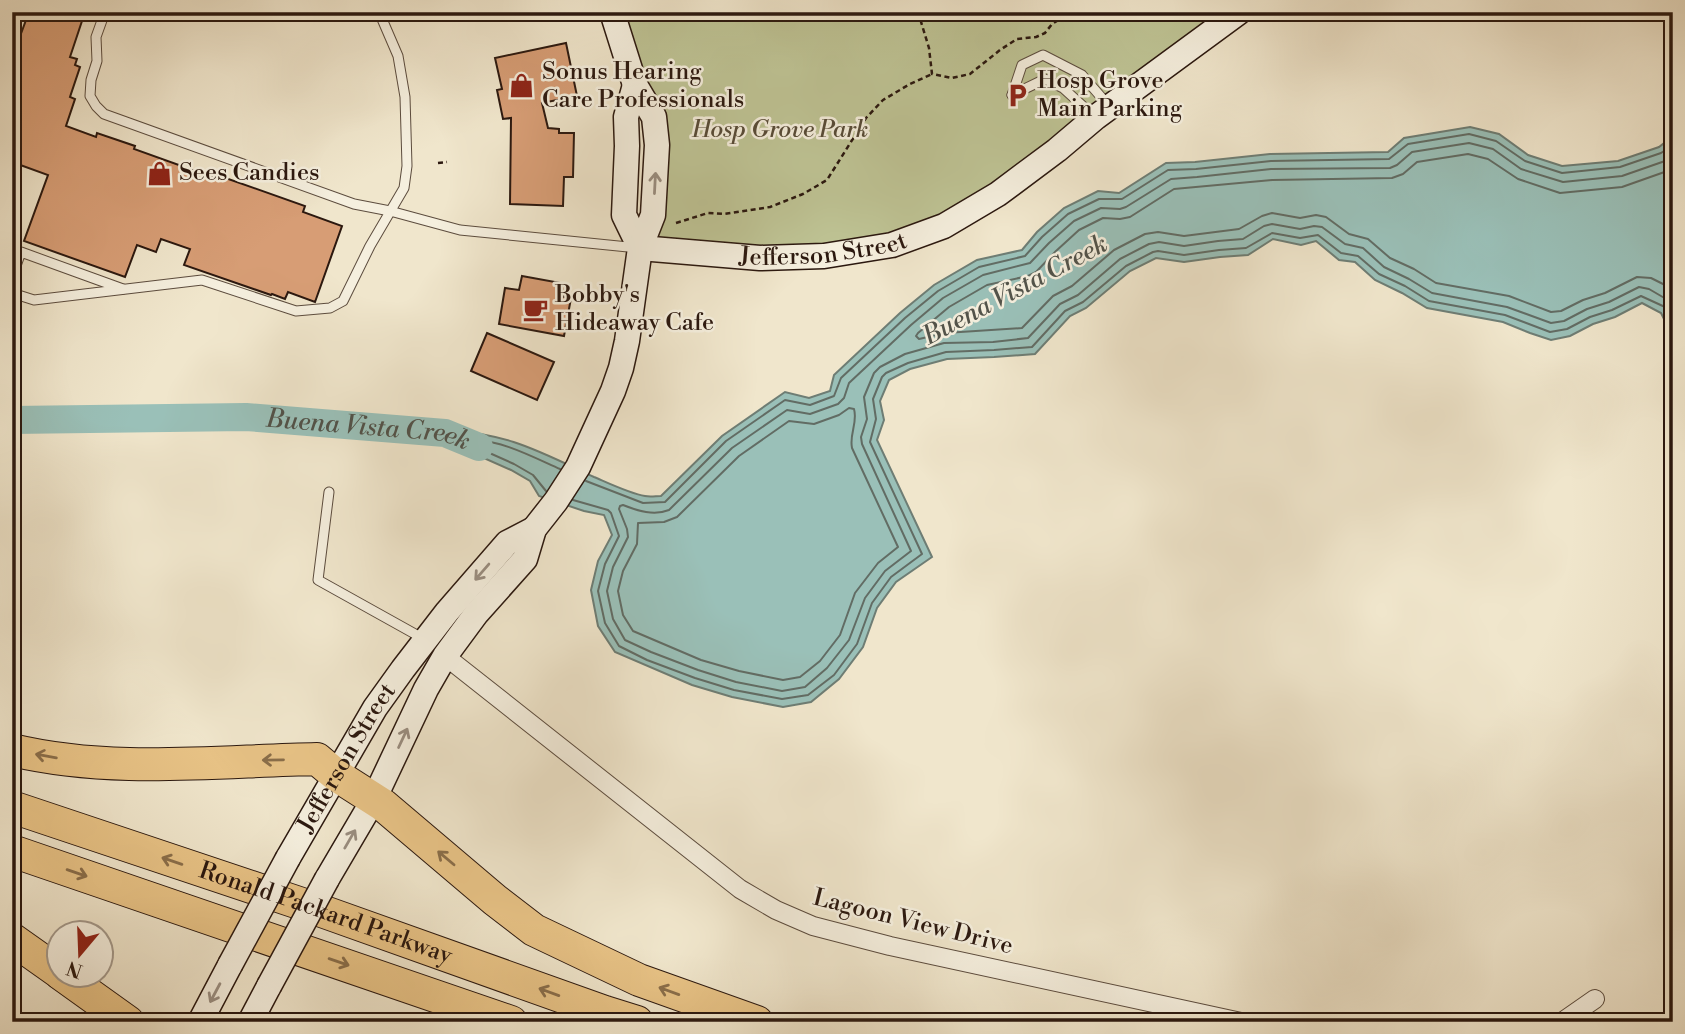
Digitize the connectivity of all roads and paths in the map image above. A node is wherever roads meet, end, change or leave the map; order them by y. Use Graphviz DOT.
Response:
graph roads {
  1 [pos="105,12"];
  2 [pos="379,12"];
  3 [pos="612,12"];
  4 [pos="918,12"];
  5 [pos="1071,12"];
  6 [pos="1238,12"];
  7 [pos="932,74"];
  8 [pos="1103,112"];
  9 [pos="447,162"];
  10 [pos="438,163"];
  11 [pos="390,211"];
  12 [pos="676,223"];
  13 [pos="13,243"];
  14 [pos="639,248"];
  15 [pos="21,252"];
  16 [pos="12,277"];
  17 [pos="125,290"];
  18 [pos="12,293"];
  19 [pos="329,492"];
  20 [pos="534,529"];
  21 [pos="425,640"];
  22 [pos="445,656"];
  23 [pos="12,750"];
  24 [pos="336,775"];
  25 [pos="374,799"];
  26 [pos="12,807"];
  27 [pos="12,851"];
  28 [pos="12,939"];
  29 [pos="46,964"];
  30 [pos="80,988"];
  31 [pos="1595,999"];
  32 [pos="128,1022"];
  33 [pos="200,1022"];
  34 [pos="250,1022"];
  35 [pos="511,1022"];
  36 [pos="637,1022"];
  37 [pos="757,1022"];
  38 [pos="1241,1022"];
  39 [pos="1562,1022"];
  1 -- 11 [label="lane"];
  2 -- 11 [label="lane"];
  3 -- 14 [label="main road"];
  4 -- 7 [label="path"];
  5 -- 7 [label="path"];
  6 -- 8 [label="main road, Jefferson Street"];
  7 -- 12 [label="path"];
  8 -- 8 [label="lane"];
  8 -- 14 [label="main road, Jefferson Street"];
  9 -- 10 [label="path"];
  11 -- 14 [label="lane"];
  11 -- 17 [label="lane"];
  13 -- 15 [label="lane"];
  14 -- 20 [label="main road, Jefferson Street"];
  15 -- 16 [label="lane"];
  15 -- 17 [label="lane"];
  17 -- 18 [label="lane"];
  19 -- 21 [label="lane"];
  20 -- 21 [label="main road, Jefferson Street, one-way"];
  20 -- 22 [label="main road, Jefferson Street"];
  21 -- 24 [label="main road, Jefferson Street"];
  25 -- 22 [label="main road, Jefferson Street, one-way"];
  22 -- 38 [label="street, Lagoon View Drive"];
  24 -- 23 [label="highway, one-way"];
  24 -- 25 [label="highway"];
  24 -- 33 [label="main road, Jefferson Street, one-way, bridge"];
  34 -- 25 [label="main road, Jefferson Street, one-way, bridge"];
  37 -- 25 [label="highway, one-way"];
  36 -- 26 [label="highway, Ronald Packard Parkway, one-way"];
  27 -- 35 [label="highway, Ronald Packard Parkway, one-way"];
  28 -- 29 [label="highway"];
  30 -- 32 [label="highway"];
  31 -- 39 [label="street"];
}
